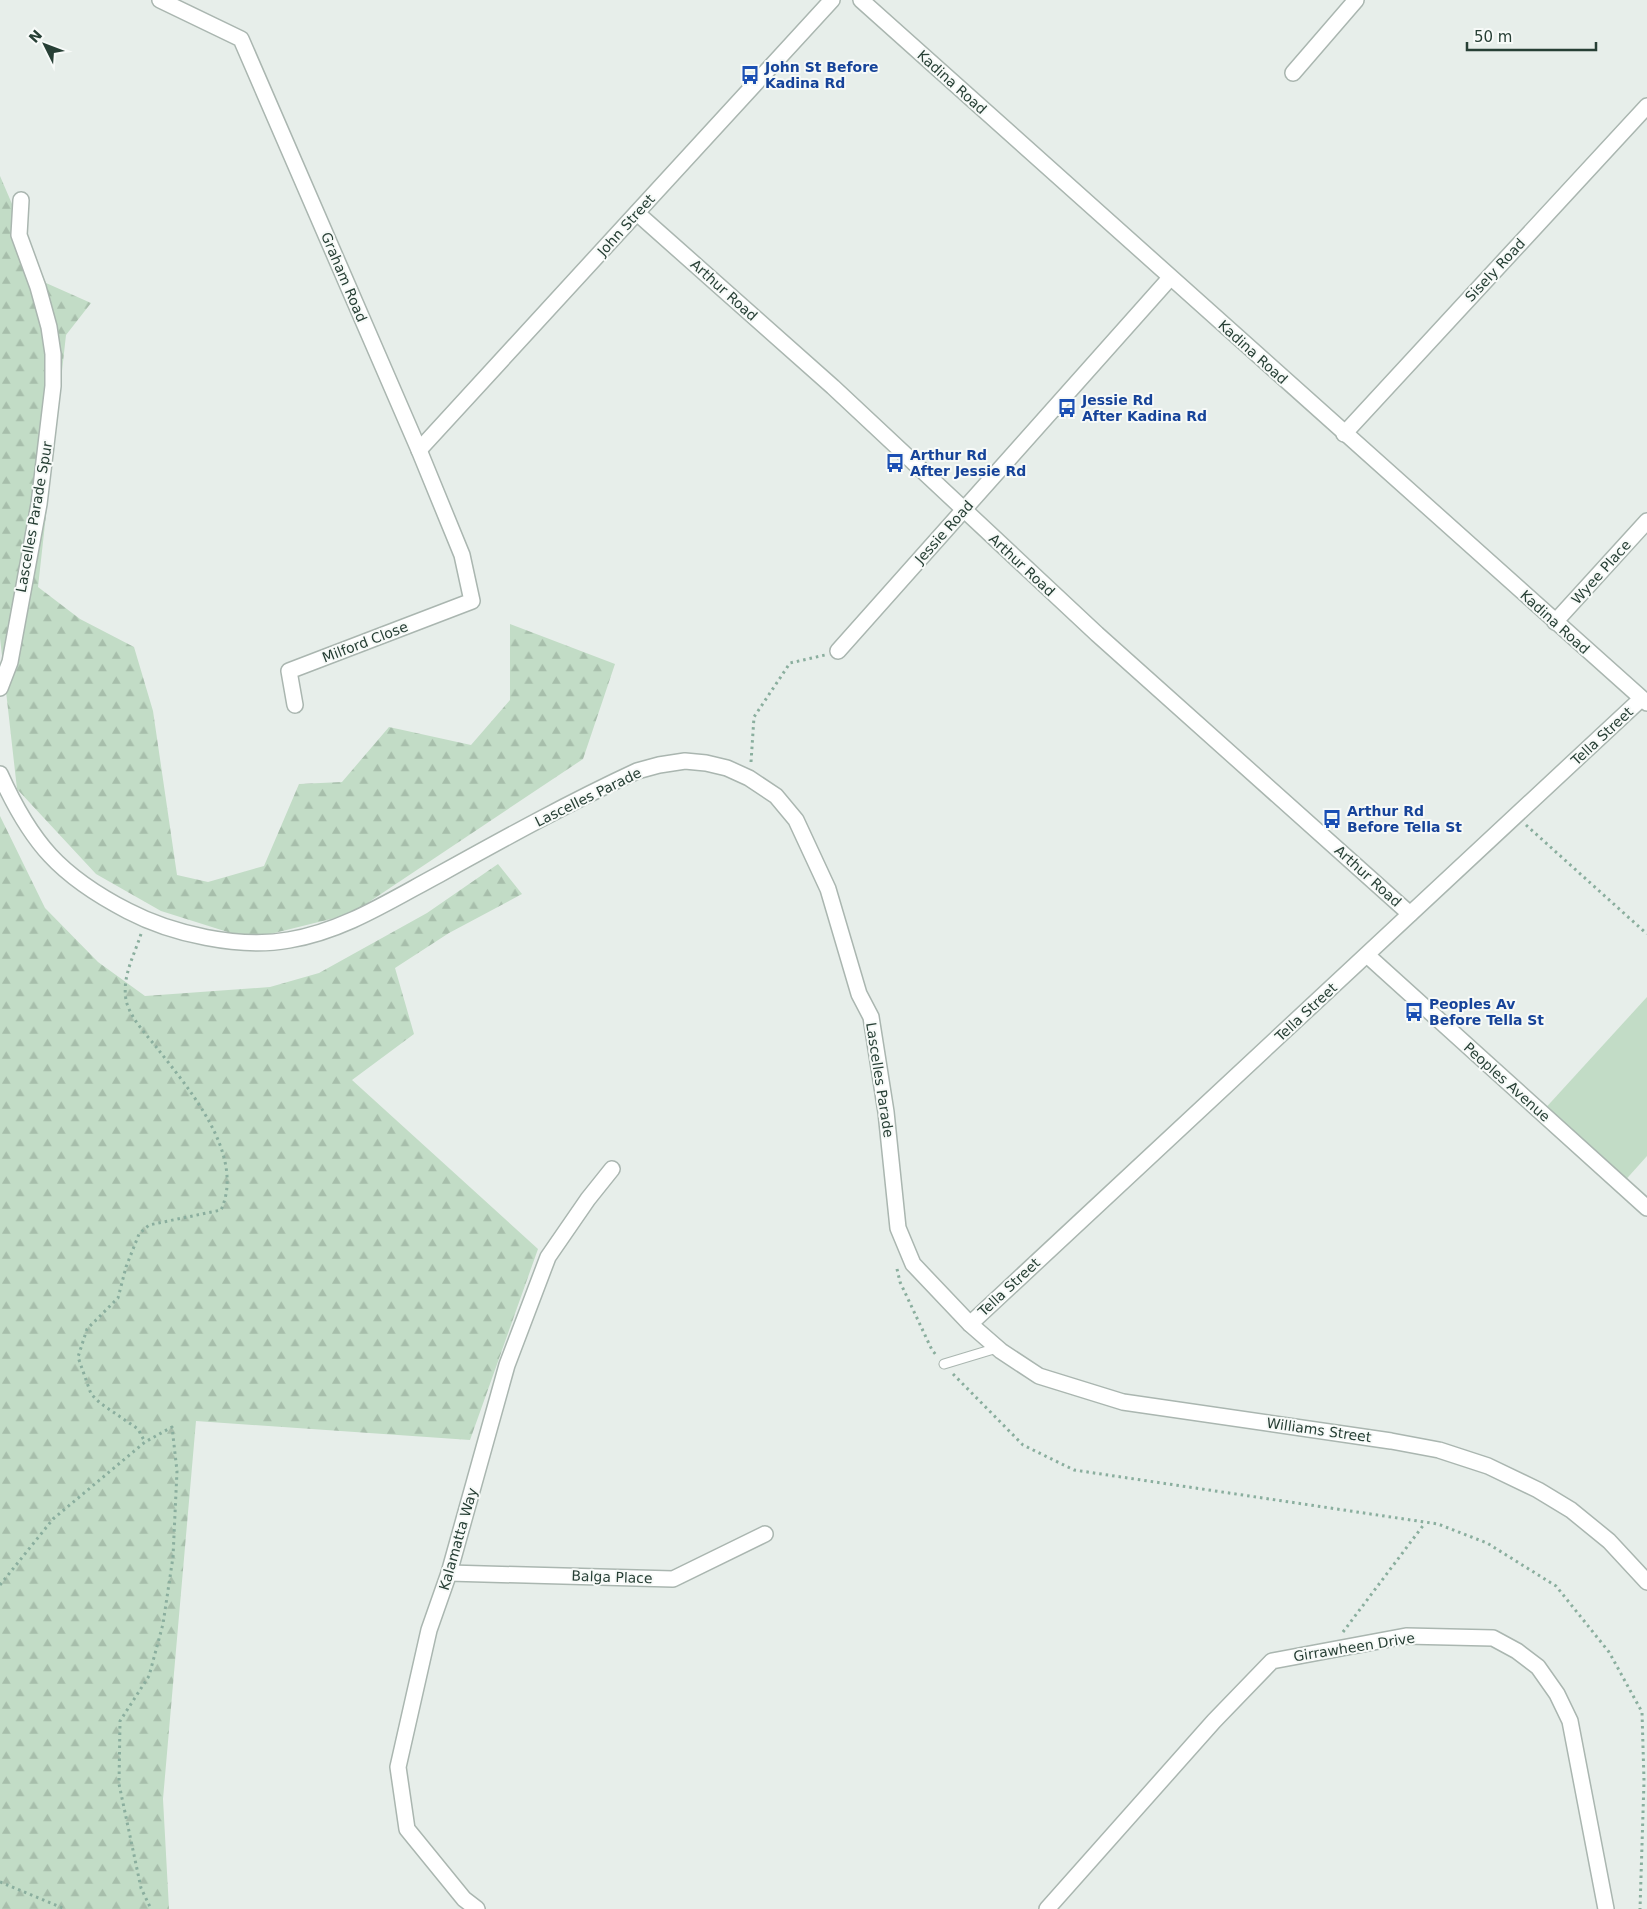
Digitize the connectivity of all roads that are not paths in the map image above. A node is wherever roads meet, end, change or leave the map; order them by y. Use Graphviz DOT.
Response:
graph roads {
  1 [pos="160,0"];
  2 [pos="832,0"];
  3 [pos="861,0"];
  4 [pos="1356,0"];
  5 [pos="1292,73"];
  6 [pos="1647,106"];
  7 [pos="21,200"];
  8 [pos="637,213"];
  9 [pos="1170,278"];
  10 [pos="1344,434"];
  11 [pos="419,450"];
  12 [pos="963,510"];
  13 [pos="1647,521"];
  14 [pos="472,601"];
  15 [pos="1555,622"];
  16 [pos="838,651"];
  17 [pos="0,688"];
  18 [pos="1644,701"];
  19 [pos="295,705"];
  20 [pos="0,774"];
  21 [pos="1410,914"];
  22 [pos="1367,956"];
  23 [pos="612,1169"];
  24 [pos="1647,1208"];
  25 [pos="970,1324"];
  26 [pos="997,1348"];
  27 [pos="944,1364"];
  28 [pos="765,1534"];
  29 [pos="449,1573"];
  30 [pos="1647,1582"];
  31 [pos="477,1909"];
  32 [pos="1047,1909"];
  33 [pos="1606,1909"];
  1 -- 11 [label="street, Graham Road"];
  2 -- 8 [label="street, John Street"];
  3 -- 9 [label="street, Kadina Road"];
  4 -- 5 [label="street"];
  6 -- 10 [label="street, Sisely Road"];
  7 -- 17 [label="street, Lascelles Parade Spur"];
  8 -- 11 [label="street, John Street"];
  8 -- 12 [label="street, Arthur Road"];
  9 -- 10 [label="street, Kadina Road"];
  9 -- 12 [label="street, Jessie Road"];
  10 -- 15 [label="street, Kadina Road"];
  11 -- 14 [label="street, Graham Road"];
  12 -- 16 [label="street, Jessie Road"];
  12 -- 21 [label="street, Arthur Road"];
  13 -- 15 [label="street, Wyee Place"];
  14 -- 19 [label="street, Milford Close"];
  15 -- 18 [label="street, Kadina Road"];
  18 -- 21 [label="street, Tella Street"];
  20 -- 25 [label="street, Lascelles Parade"];
  21 -- 22 [label="street, Tella Street"];
  22 -- 24 [label="street, Peoples Avenue"];
  22 -- 25 [label="street, Tella Street"];
  23 -- 29 [label="street, Kalamatta Way"];
  25 -- 26 [label="street, Williams Street"];
  26 -- 27 [label="lane"];
  26 -- 30 [label="street, Williams Street"];
  28 -- 29 [label="street, Balga Place"];
  29 -- 31 [label="street, Kalamatta Way"];
  32 -- 33 [label="street, Girrawheen Drive"];
}
